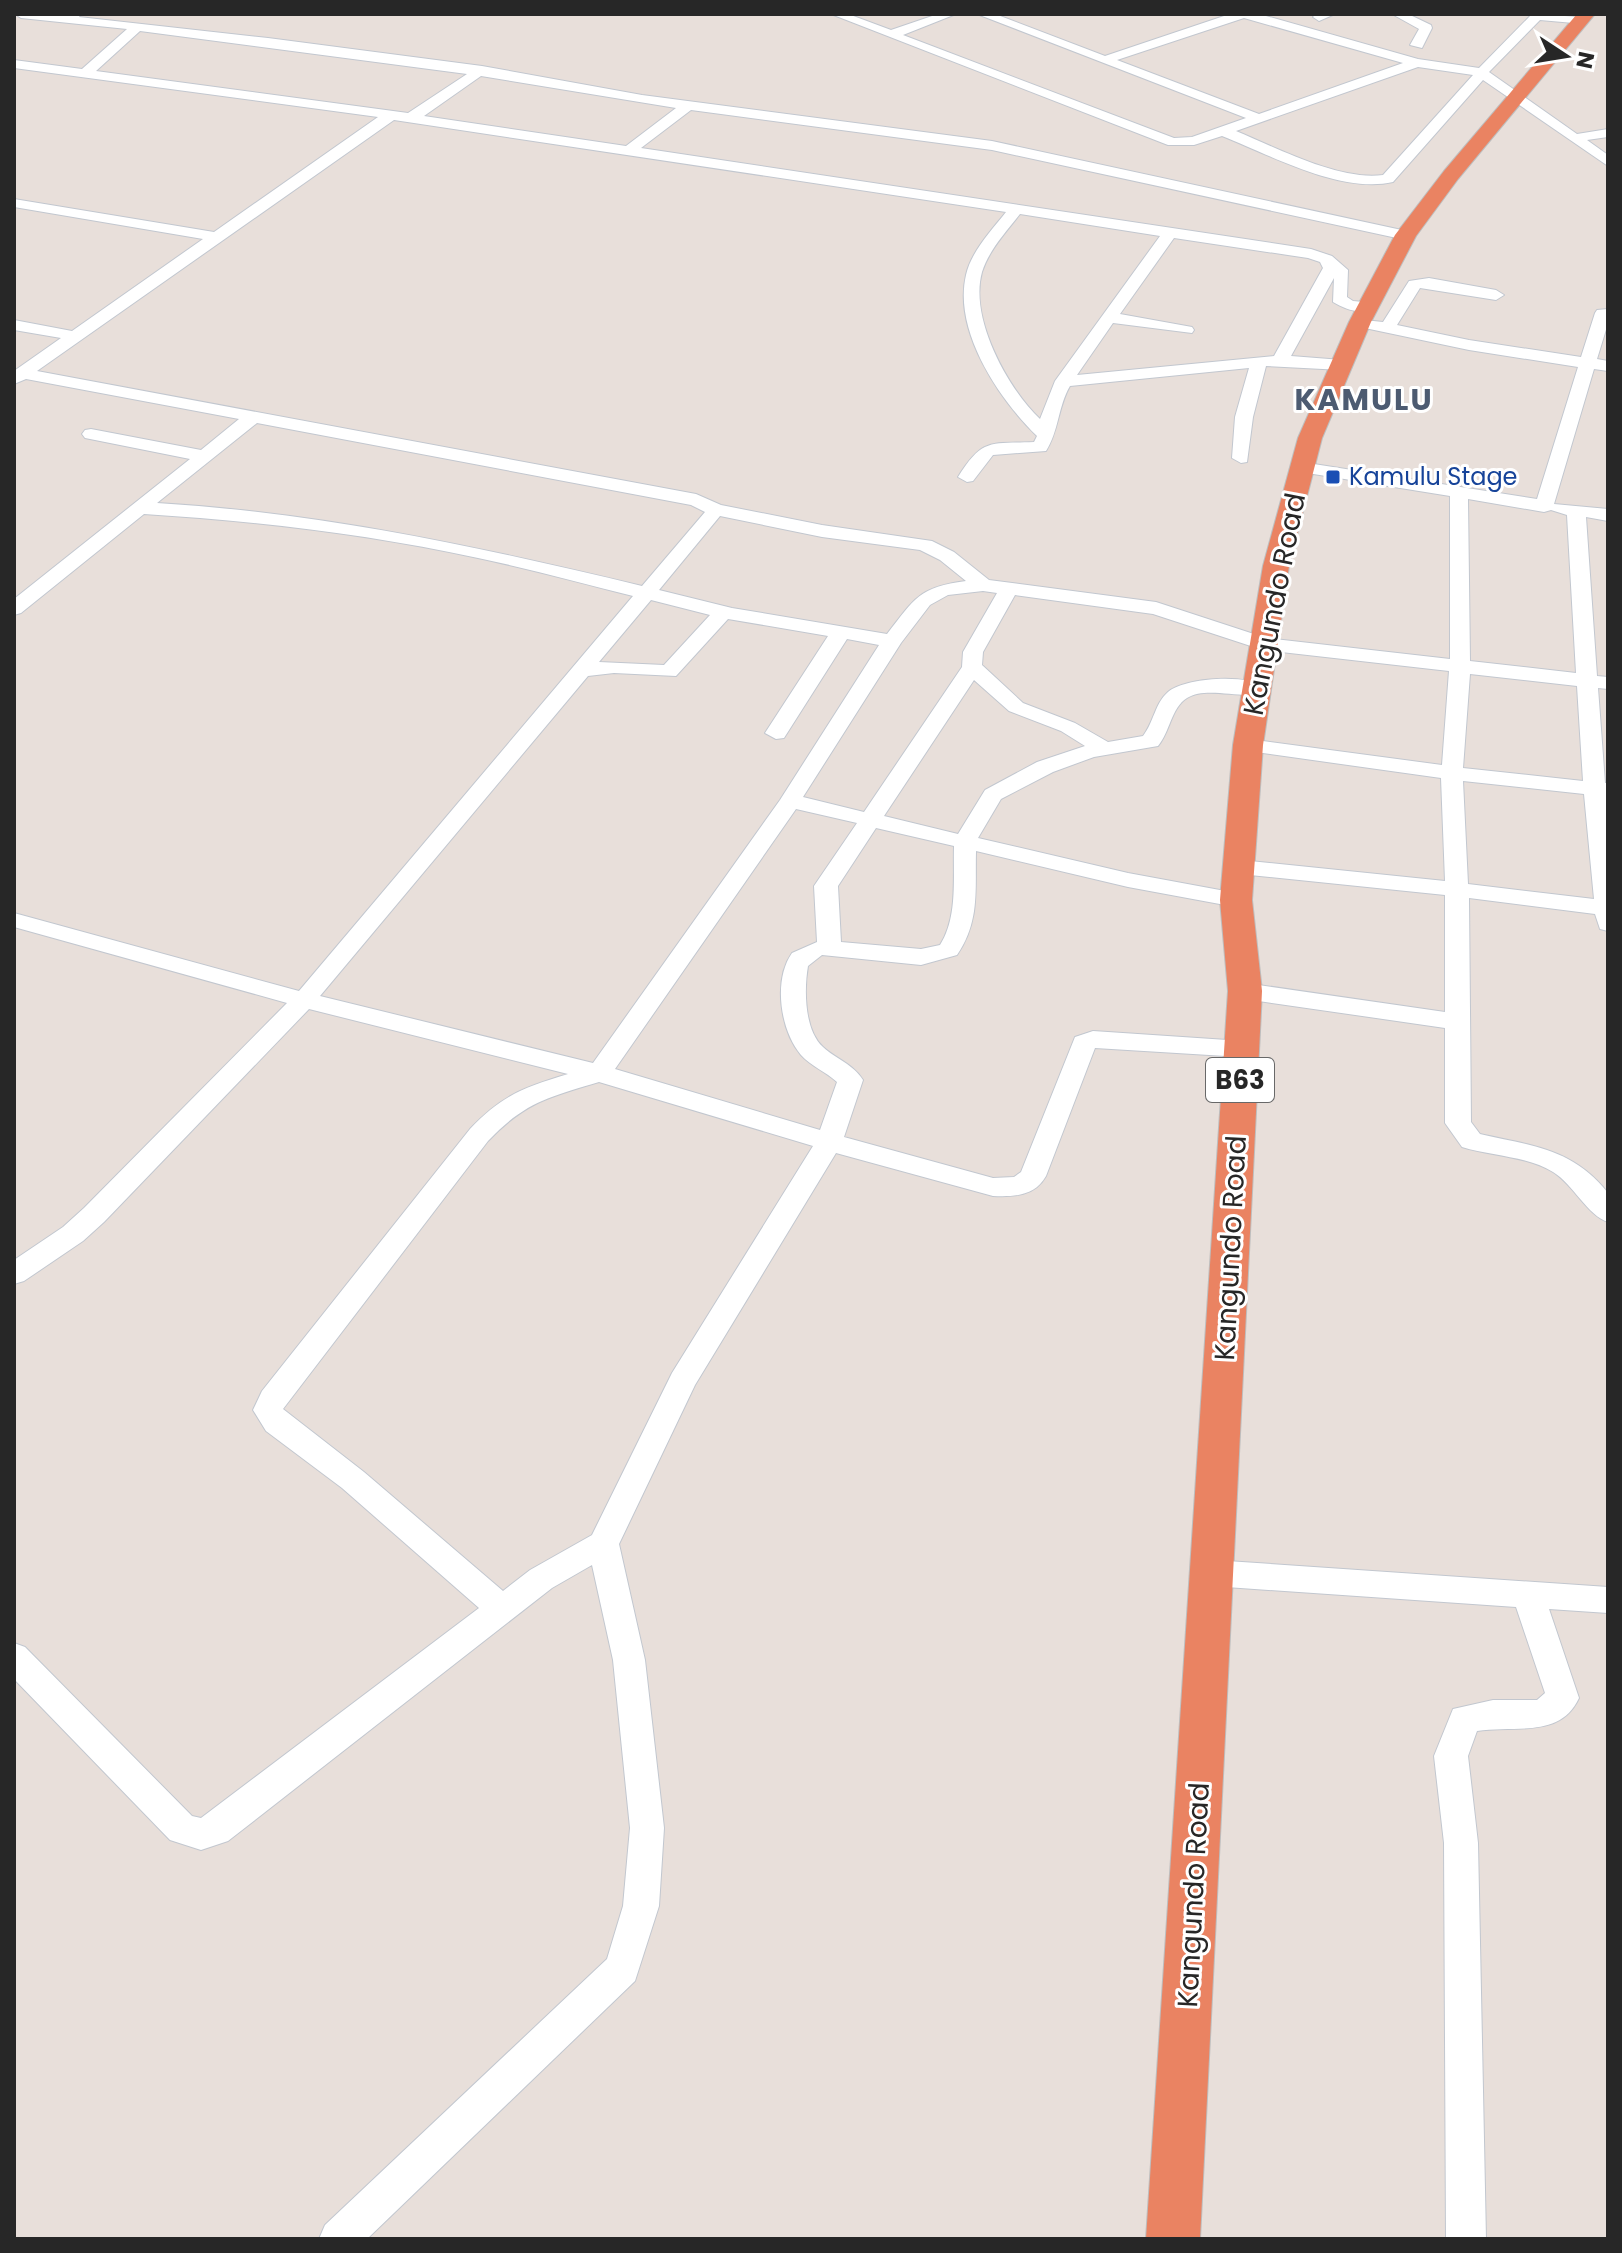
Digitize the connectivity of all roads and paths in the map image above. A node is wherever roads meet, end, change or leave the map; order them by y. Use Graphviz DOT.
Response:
graph roads {
  1 [pos="21,14"];
  2 [pos="837,14"];
  3 [pos="950,14"];
  4 [pos="983,14"];
  5 [pos="1244,14"];
  6 [pos="1398,14"];
  7 [pos="1538,15"];
  8 [pos="1324,16"];
  9 [pos="71,17"];
  10 [pos="1583,18"];
  11 [pos="1348,24"];
  12 [pos="1285,25"];
  13 [pos="138,26"];
  14 [pos="890,35"];
  15 [pos="1105,60"];
  16 [pos="1417,63"];
  17 [pos="20,65"];
  18 [pos="482,70"];
  19 [pos="1484,71"];
  20 [pos="85,74"];
  21 [pos="14,76"];
  22 [pos="1516,97"];
  23 [pos="688,105"];
  24 [pos="391,115"];
  25 [pos="1255,117"];
  26 [pos="411,118"];
  27 [pos="1223,131"];
  28 [pos="1608,133"];
  29 [pos="1575,138"];
  30 [pos="629,151"];
  31 [pos="1608,162"];
  32 [pos="14,203"];
  33 [pos="1016,209"];
  34 [pos="1171,231"];
  35 [pos="1406,235"];
  36 [pos="216,237"];
  37 [pos="1331,262"];
  38 [pos="1496,295"];
  39 [pos="1603,313"];
  40 [pos="1107,317"];
  41 [pos="1372,318"];
  42 [pos="14,325"];
  43 [pos="1186,330"];
  44 [pos="75,336"];
  45 [pos="1280,360"];
  46 [pos="1259,362"];
  47 [pos="1586,364"];
  48 [pos="1342,365"];
  49 [pos="1608,366"];
  50 [pos="18,376"];
  51 [pos="1064,381"];
  52 [pos="253,417"];
  53 [pos="91,434"];
  54 [pos="1045,434"];
  55 [pos="205,456"];
  56 [pos="1241,458"];
  57 [pos="1301,467"];
  58 [pos="967,477"];
  59 [pos="1459,492"];
  60 [pos="1544,506"];
  61 [pos="139,508"];
  62 [pos="716,510"];
  63 [pos="1576,510"];
  64 [pos="1608,515"];
  65 [pos="983,585"];
  66 [pos="14,587"];
  67 [pos="1010,587"];
  68 [pos="35,591"];
  69 [pos="645,595"];
  70 [pos="14,609"];
  71 [pos="723,612"];
  72 [pos="840,634"];
  73 [pos="892,641"];
  74 [pos="1263,644"];
  75 [pos="972,667"];
  76 [pos="1460,668"];
  77 [pos="581,670"];
  78 [pos="1597,682"];
  79 [pos="1256,689"];
  80 [pos="776,733"];
  81 [pos="1248,745"];
  82 [pos="1102,747"];
  83 [pos="1452,773"];
  84 [pos="1601,789"];
  85 [pos="790,801"];
  86 [pos="869,819"];
  87 [pos="965,841"];
  88 [pos="1238,883"];
  89 [pos="1457,889"];
  90 [pos="1607,913"];
  91 [pos="14,920"];
  92 [pos="829,948"];
  93 [pos="1245,991"];
  94 [pos="304,1000"];
  95 [pos="1457,1022"];
  96 [pos="1242,1049"];
  97 [pos="599,1073"];
  98 [pos="829,1142"];
  99 [pos="1608,1212"];
  100 [pos="14,1274"];
  101 [pos="603,1544"];
  102 [pos="1212,1573"];
  103 [pos="1528,1594"];
  104 [pos="1608,1600"];
  105 [pos="501,1608"];
  106 [pos="14,1657"];
  107 [pos="339,2239"];
  108 [pos="1173,2239"];
  109 [pos="1466,2239"];
  1 -- 9 [label="street"];
  2 -- 14 [label="street"];
  3 -- 14 [label="street"];
  4 -- 15 [label="street"];
  5 -- 12 [label="street"];
  5 -- 15 [label="street"];
  6 -- 19 [label="street"];
  7 -- 10 [label="street"];
  7 -- 19 [label="street"];
  8 -- 11 [label="street"];
  8 -- 12 [label="street"];
  9 -- 13 [label="street"];
  10 -- 22 [label="highway, Kangundo Road / B63"];
  12 -- 16 [label="street"];
  13 -- 18 [label="street"];
  13 -- 20 [label="street"];
  14 -- 27 [label="street"];
  15 -- 25 [label="street"];
  16 -- 19 [label="street"];
  16 -- 25 [label="street"];
  17 -- 20 [label="street"];
  17 -- 21 [label="street"];
  18 -- 23 [label="street"];
  18 -- 26 [label="street"];
  19 -- 22 [label="street"];
  19 -- 27 [label="street"];
  20 -- 24 [label="street"];
  22 -- 29 [label="street"];
  22 -- 35 [label="highway, Kangundo Road / B63"];
  23 -- 30 [label="street"];
  23 -- 35 [label="street"];
  24 -- 26 [label="street"];
  24 -- 36 [label="street"];
  25 -- 27 [label="street"];
  26 -- 30 [label="street"];
  28 -- 29 [label="street"];
  29 -- 31 [label="street"];
  30 -- 33 [label="street"];
  32 -- 36 [label="street"];
  33 -- 34 [label="street"];
  33 -- 54 [label="street"];
  34 -- 37 [label="street"];
  34 -- 40 [label="street"];
  35 -- 41 [label="highway, Kangundo Road / B63"];
  36 -- 44 [label="street"];
  37 -- 41 [label="street"];
  37 -- 45 [label="street"];
  38 -- 41 [label="street"];
  39 -- 47 [label="street"];
  40 -- 43 [label="street"];
  40 -- 51 [label="street"];
  41 -- 47 [label="street"];
  41 -- 48 [label="highway, Kangundo Road / B63"];
  42 -- 44 [label="street"];
  44 -- 50 [label="street"];
  45 -- 46 [label="street"];
  45 -- 48 [label="street"];
  46 -- 51 [label="street"];
  46 -- 56 [label="street"];
  47 -- 49 [label="street"];
  47 -- 60 [label="street"];
  48 -- 57 [label="highway, Kangundo Road / B63"];
  50 -- 52 [label="street"];
  51 -- 54 [label="street"];
  52 -- 55 [label="street"];
  52 -- 62 [label="street"];
  53 -- 55 [label="street"];
  54 -- 58 [label="street"];
  55 -- 61 [label="street"];
  57 -- 59 [label="street"];
  57 -- 74 [label="highway, Kangundo Road / B63"];
  59 -- 60 [label="street"];
  59 -- 76 [label="street"];
  60 -- 63 [label="street"];
  61 -- 68 [label="street"];
  61 -- 69 [label="street"];
  62 -- 65 [label="street"];
  62 -- 69 [label="street"];
  63 -- 64 [label="street"];
  63 -- 78 [label="street"];
  65 -- 67 [label="street"];
  65 -- 73 [label="street"];
  66 -- 68 [label="street"];
  67 -- 74 [label="street"];
  67 -- 75 [label="street"];
  68 -- 70 [label="street"];
  69 -- 71 [label="street"];
  69 -- 77 [label="street"];
  71 -- 72 [label="street"];
  71 -- 77 [label="street"];
  72 -- 73 [label="street"];
  72 -- 80 [label="street"];
  73 -- 85 [label="street"];
  74 -- 76 [label="street"];
  74 -- 79 [label="highway, Kangundo Road / B63"];
  75 -- 82 [label="street"];
  75 -- 86 [label="street"];
  76 -- 78 [label="street"];
  76 -- 83 [label="street"];
  77 -- 94 [label="street"];
  78 -- 84 [label="street"];
  79 -- 81 [label="highway, Kangundo Road / B63"];
  79 -- 82 [label="street"];
  81 -- 83 [label="street"];
  81 -- 88 [label="highway, Kangundo Road / B63"];
  82 -- 87 [label="street"];
  83 -- 84 [label="street"];
  83 -- 89 [label="street"];
  84 -- 90 [label="street"];
  85 -- 86 [label="street"];
  85 -- 97 [label="street"];
  86 -- 87 [label="street"];
  86 -- 92 [label="street"];
  87 -- 88 [label="street"];
  87 -- 92 [label="street"];
  88 -- 89 [label="street"];
  88 -- 93 [label="highway, Kangundo Road / B63"];
  89 -- 90 [label="street"];
  89 -- 95 [label="street"];
  91 -- 94 [label="street"];
  92 -- 98 [label="street"];
  93 -- 95 [label="street"];
  93 -- 96 [label="highway, Kangundo Road / B63"];
  94 -- 97 [label="street"];
  94 -- 100 [label="street"];
  95 -- 99 [label="street"];
  96 -- 98 [label="street"];
  96 -- 102 [label="highway, Kangundo Road / B63"];
  97 -- 98 [label="street"];
  97 -- 105 [label="street"];
  98 -- 101 [label="street"];
  101 -- 105 [label="street"];
  101 -- 107 [label="street"];
  102 -- 103 [label="street"];
  102 -- 108 [label="highway, Kangundo Road / B63"];
  103 -- 104 [label="street"];
  103 -- 109 [label="street"];
  105 -- 106 [label="street"];
}
